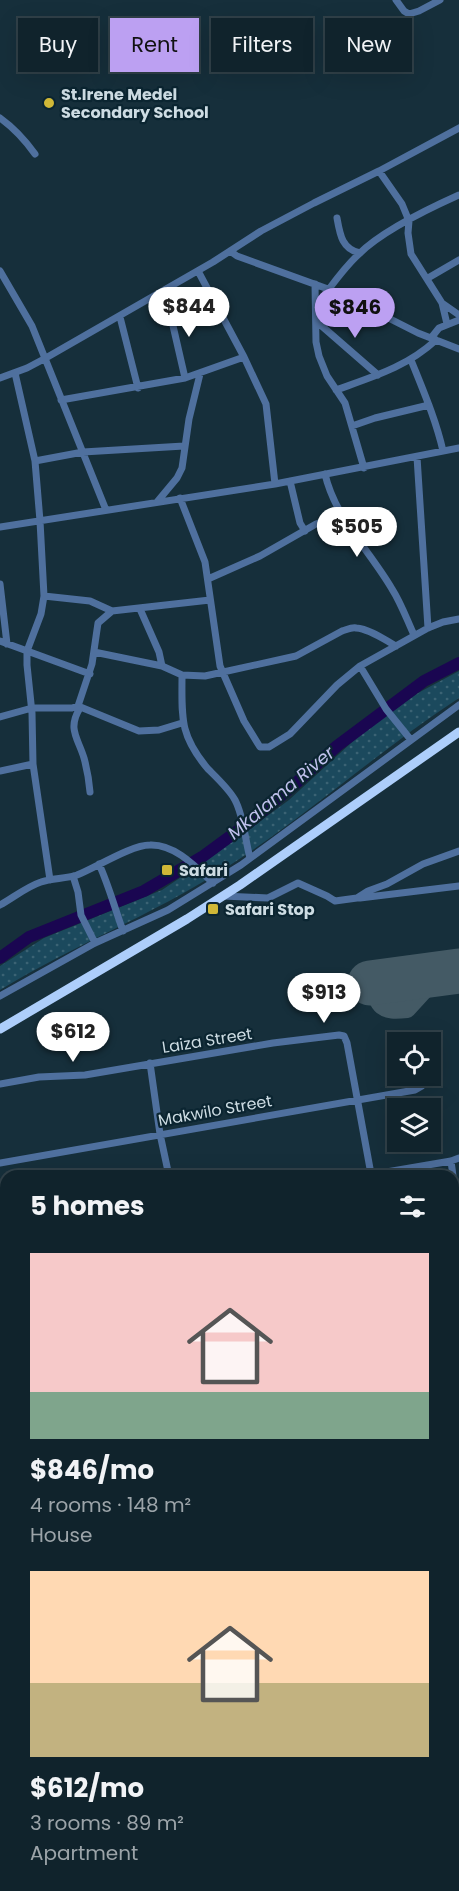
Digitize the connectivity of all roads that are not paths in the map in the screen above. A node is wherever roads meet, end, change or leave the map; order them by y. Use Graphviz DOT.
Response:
graph roads {
  1 [pos="396,0"];
  2 [pos="440,0"];
  3 [pos="0,118"];
  4 [pos="459,128"];
  5 [pos="35,154"];
  6 [pos="379,171"];
  7 [pos="459,195"];
  8 [pos="337,218"];
  9 [pos="409,221"];
  10 [pos="230,251"];
  11 [pos="360,253"];
  12 [pos="459,260"];
  13 [pos="0,271"];
  14 [pos="198,271"];
  15 [pos="428,278"];
  16 [pos="315,284"];
  17 [pos="329,289"];
  18 [pos="442,303"];
  19 [pos="168,304"];
  20 [pos="459,315"];
  21 [pos="120,316"];
  22 [pos="459,320"];
  23 [pos="316,321"];
  24 [pos="447,324"];
  25 [pos="434,339"];
  26 [pos="459,349"];
  27 [pos="244,357"];
  28 [pos="44,359"];
  29 [pos="411,360"];
  30 [pos="15,372"];
  31 [pos="200,374"];
  32 [pos="378,375"];
  33 [pos="0,378"];
  34 [pos="185,378"];
  35 [pos="138,388"];
  36 [pos="336,390"];
  37 [pos="61,400"];
  38 [pos="429,405"];
  39 [pos="352,426"];
  40 [pos="184,446"];
  41 [pos="459,448"];
  42 [pos="83,452"];
  43 [pos="443,452"];
  44 [pos="417,457"];
  45 [pos="35,461"];
  46 [pos="364,468"];
  47 [pos="325,474"];
  48 [pos="290,481"];
  49 [pos="275,484"];
  50 [pos="180,498"];
  51 [pos="157,502"];
  52 [pos="106,510"];
  53 [pos="342,515"];
  54 [pos="40,521"];
  55 [pos="0,527"];
  56 [pos="305,531"];
  57 [pos="208,579"];
  58 [pos="0,584"];
  59 [pos="44,596"];
  60 [pos="210,600"];
  61 [pos="140,609"];
  62 [pos="112,611"];
  63 [pos="459,619"];
  64 [pos="428,628"];
  65 [pos="414,635"];
  66 [pos="3,643"];
  67 [pos="396,646"];
  68 [pos="27,651"];
  69 [pos="94,652"];
  70 [pos="162,666"];
  71 [pos="360,666"];
  72 [pos="222,673"];
  73 [pos="90,674"];
  74 [pos="182,675"];
  75 [pos="459,705"];
  76 [pos="79,707"];
  77 [pos="32,708"];
  78 [pos="0,717"];
  79 [pos="182,723"];
  80 [pos="459,732"];
  81 [pos="411,740"];
  82 [pos="33,765"];
  83 [pos="0,771"];
  84 [pos="90,792"];
  85 [pos="459,851"];
  86 [pos="250,858"];
  87 [pos="99,864"];
  88 [pos="73,876"];
  89 [pos="50,880"];
  90 [pos="213,883"];
  91 [pos="459,886"];
  92 [pos="223,896"];
  93 [pos="357,898"];
  94 [pos="0,905"];
  95 [pos="123,931"];
  96 [pos="95,943"];
  97 [pos="0,996"];
  98 [pos="0,1029"];
  99 [pos="150,1063"];
  100 [pos="0,1084"];
  101 [pos="422,1086"];
  102 [pos="358,1100"];
  103 [pos="160,1134"];
  104 [pos="459,1158"];
  105 [pos="451,1161"];
  106 [pos="0,1163"];
  107 [pos="168,1170"];
  108 [pos="366,1170"];
  109 [pos="412,1170"];
  110 [pos="452,1170"];
  1 -- 2 [label="street"];
  3 -- 5 [label="street"];
  4 -- 6 [label="street"];
  6 -- 9 [label="street"];
  6 -- 10 [label="street"];
  7 -- 9 [label="street"];
  8 -- 11 [label="street"];
  9 -- 11 [label="street"];
  9 -- 15 [label="street"];
  10 -- 14 [label="street"];
  10 -- 16 [label="street"];
  11 -- 17 [label="street"];
  12 -- 15 [label="street"];
  13 -- 28 [label="street"];
  14 -- 21 [label="street"];
  14 -- 27 [label="street"];
  15 -- 18 [label="street"];
  16 -- 17 [label="street"];
  16 -- 23 [label="street"];
  17 -- 25 [label="street"];
  18 -- 20 [label="street"];
  18 -- 24 [label="street"];
  19 -- 34 [label="street"];
  21 -- 28 [label="street"];
  21 -- 35 [label="street"];
  22 -- 24 [label="street"];
  23 -- 32 [label="street"];
  23 -- 36 [label="street"];
  24 -- 25 [label="street"];
  25 -- 26 [label="street"];
  25 -- 29 [label="street"];
  27 -- 31 [label="street"];
  27 -- 49 [label="street"];
  28 -- 30 [label="street"];
  28 -- 37 [label="street"];
  29 -- 32 [label="street"];
  29 -- 38 [label="street"];
  30 -- 33 [label="street"];
  30 -- 45 [label="street"];
  31 -- 34 [label="street"];
  31 -- 40 [label="street"];
  32 -- 36 [label="street"];
  34 -- 35 [label="street"];
  35 -- 37 [label="street"];
  36 -- 39 [label="street"];
  37 -- 42 [label="street"];
  38 -- 39 [label="street"];
  38 -- 43 [label="street"];
  39 -- 46 [label="street"];
  40 -- 42 [label="street"];
  40 -- 51 [label="street"];
  41 -- 43 [label="street"];
  42 -- 45 [label="street"];
  42 -- 52 [label="street"];
  43 -- 44 [label="street"];
  44 -- 46 [label="street"];
  44 -- 64 [label="street"];
  45 -- 54 [label="street"];
  46 -- 47 [label="street"];
  47 -- 48 [label="street"];
  47 -- 53 [label="street"];
  48 -- 49 [label="street"];
  48 -- 56 [label="street"];
  49 -- 50 [label="street"];
  50 -- 51 [label="street"];
  50 -- 57 [label="street"];
  51 -- 52 [label="street"];
  52 -- 54 [label="street"];
  53 -- 56 [label="street"];
  53 -- 65 [label="street"];
  54 -- 55 [label="street"];
  54 -- 59 [label="street"];
  56 -- 57 [label="street"];
  57 -- 60 [label="street"];
  58 -- 66 [label="street"];
  59 -- 62 [label="street"];
  59 -- 68 [label="street"];
  60 -- 61 [label="street"];
  60 -- 72 [label="street"];
  61 -- 62 [label="street"];
  61 -- 70 [label="street"];
  62 -- 69 [label="street"];
  63 -- 64 [label="street"];
  64 -- 65 [label="street"];
  65 -- 67 [label="street"];
  66 -- 68 [label="street"];
  67 -- 71 [label="street"];
  67 -- 72 [label="street"];
  68 -- 73 [label="street"];
  68 -- 77 [label="street"];
  69 -- 70 [label="street"];
  69 -- 73 [label="street"];
  70 -- 74 [label="street"];
  71 -- 72 [label="street"];
  71 -- 81 [label="street"];
  72 -- 74 [label="street"];
  73 -- 76 [label="street"];
  74 -- 79 [label="street"];
  75 -- 81 [label="street"];
  76 -- 77 [label="street"];
  76 -- 79 [label="street"];
  76 -- 84 [label="street"];
  77 -- 78 [label="street"];
  77 -- 82 [label="street"];
  79 -- 86 [label="street"];
  80 -- 92 [label="highway"];
  81 -- 86 [label="street"];
  82 -- 83 [label="street"];
  82 -- 89 [label="street"];
  85 -- 93 [label="street"];
  86 -- 90 [label="street"];
  87 -- 88 [label="street"];
  87 -- 90 [label="street"];
  87 -- 95 [label="street"];
  88 -- 89 [label="street"];
  88 -- 96 [label="street"];
  89 -- 94 [label="street"];
  90 -- 95 [label="street"];
  91 -- 93 [label="street"];
  92 -- 93 [label="street"];
  92 -- 98 [label="highway"];
  95 -- 96 [label="street"];
  96 -- 97 [label="street"];
  99 -- 100 [label="street"];
  99 -- 102 [label="street, Laiza Street"];
  99 -- 103 [label="street"];
  101 -- 102 [label="street, Makwilo Street"];
  102 -- 103 [label="street, Makwilo Street"];
  102 -- 108 [label="street, Laiza Street"];
  103 -- 106 [label="street, Makwilo Street"];
  103 -- 107 [label="street"];
  104 -- 105 [label="street"];
  105 -- 109 [label="street"];
  105 -- 110 [label="street"];
}
